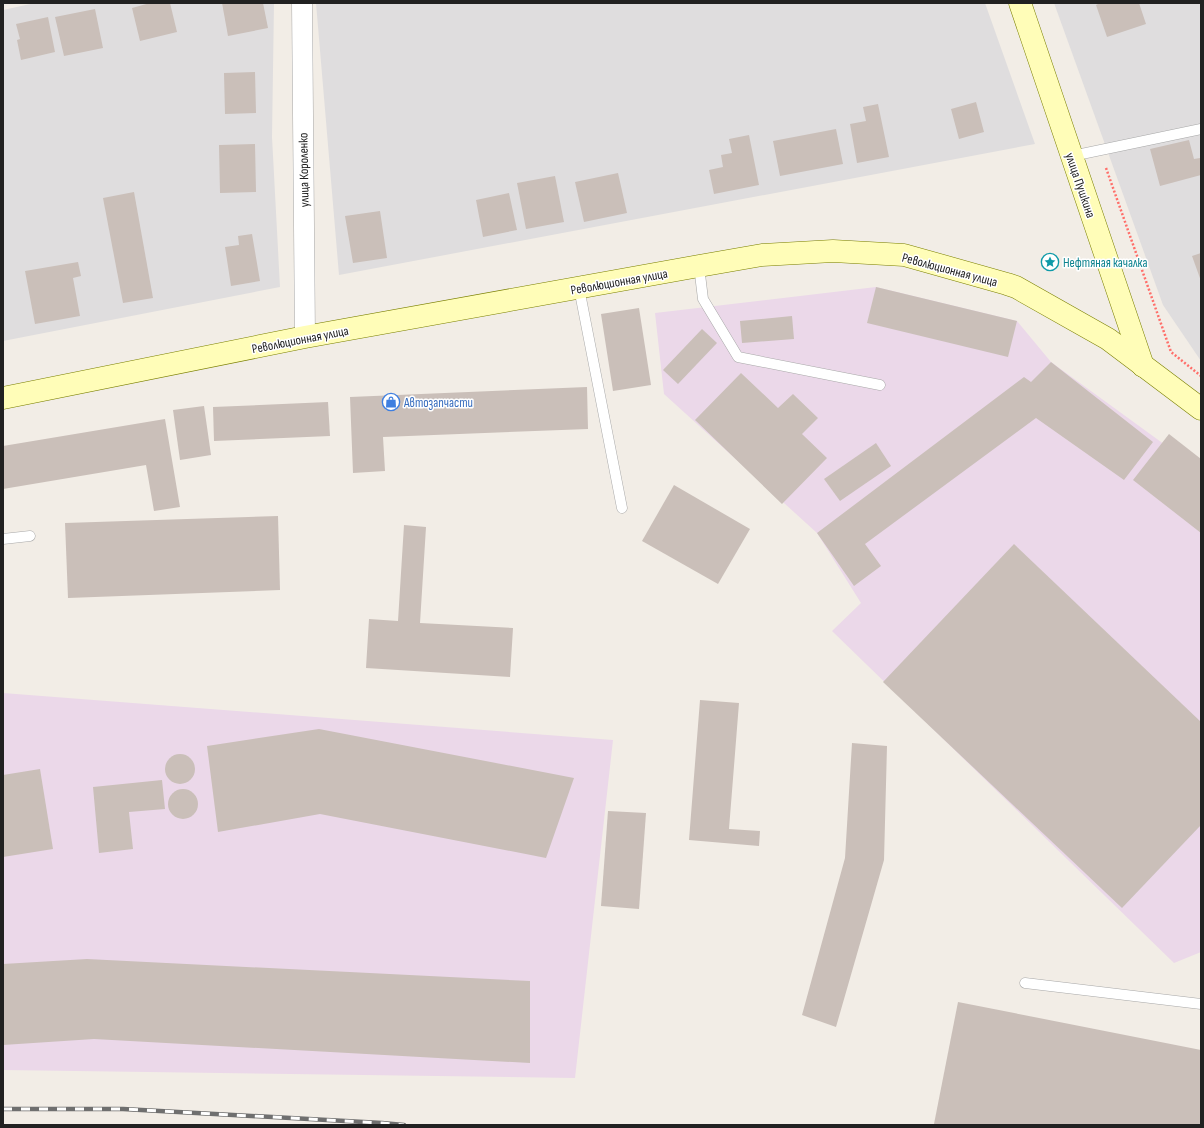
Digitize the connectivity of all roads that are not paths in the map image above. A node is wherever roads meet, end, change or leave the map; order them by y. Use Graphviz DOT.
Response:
graph roads {
  1 [pos="302,3"];
  2 [pos="1020,3"];
  3 [pos="1201,129"];
  4 [pos="1072,156"];
  5 [pos="699,266"];
  6 [pos="579,288"];
  7 [pos="305,337"];
  8 [pos="1143,366"];
  9 [pos="880,385"];
  10 [pos="3,398"];
  11 [pos="1201,409"];
  12 [pos="622,508"];
  13 [pos="30,536"];
  14 [pos="3,539"];
  15 [pos="1025,983"];
  16 [pos="1201,1004"];
  1 -- 7 [label="street, улица Короленко"];
  2 -- 4 [label="main road, улица Пушкина"];
  3 -- 4 [label="lane"];
  4 -- 8 [label="main road, улица Пушкина"];
  5 -- 6 [label="main road, Революционная улица"];
  5 -- 8 [label="main road, Революционная улица"];
  5 -- 9 [label="lane"];
  6 -- 7 [label="main road, Революционная улица"];
  6 -- 12 [label="lane"];
  7 -- 10 [label="main road, Революционная улица"];
  8 -- 11 [label="main road, Революционная улица"];
  13 -- 14 [label="lane"];
  15 -- 16 [label="lane"];
}
